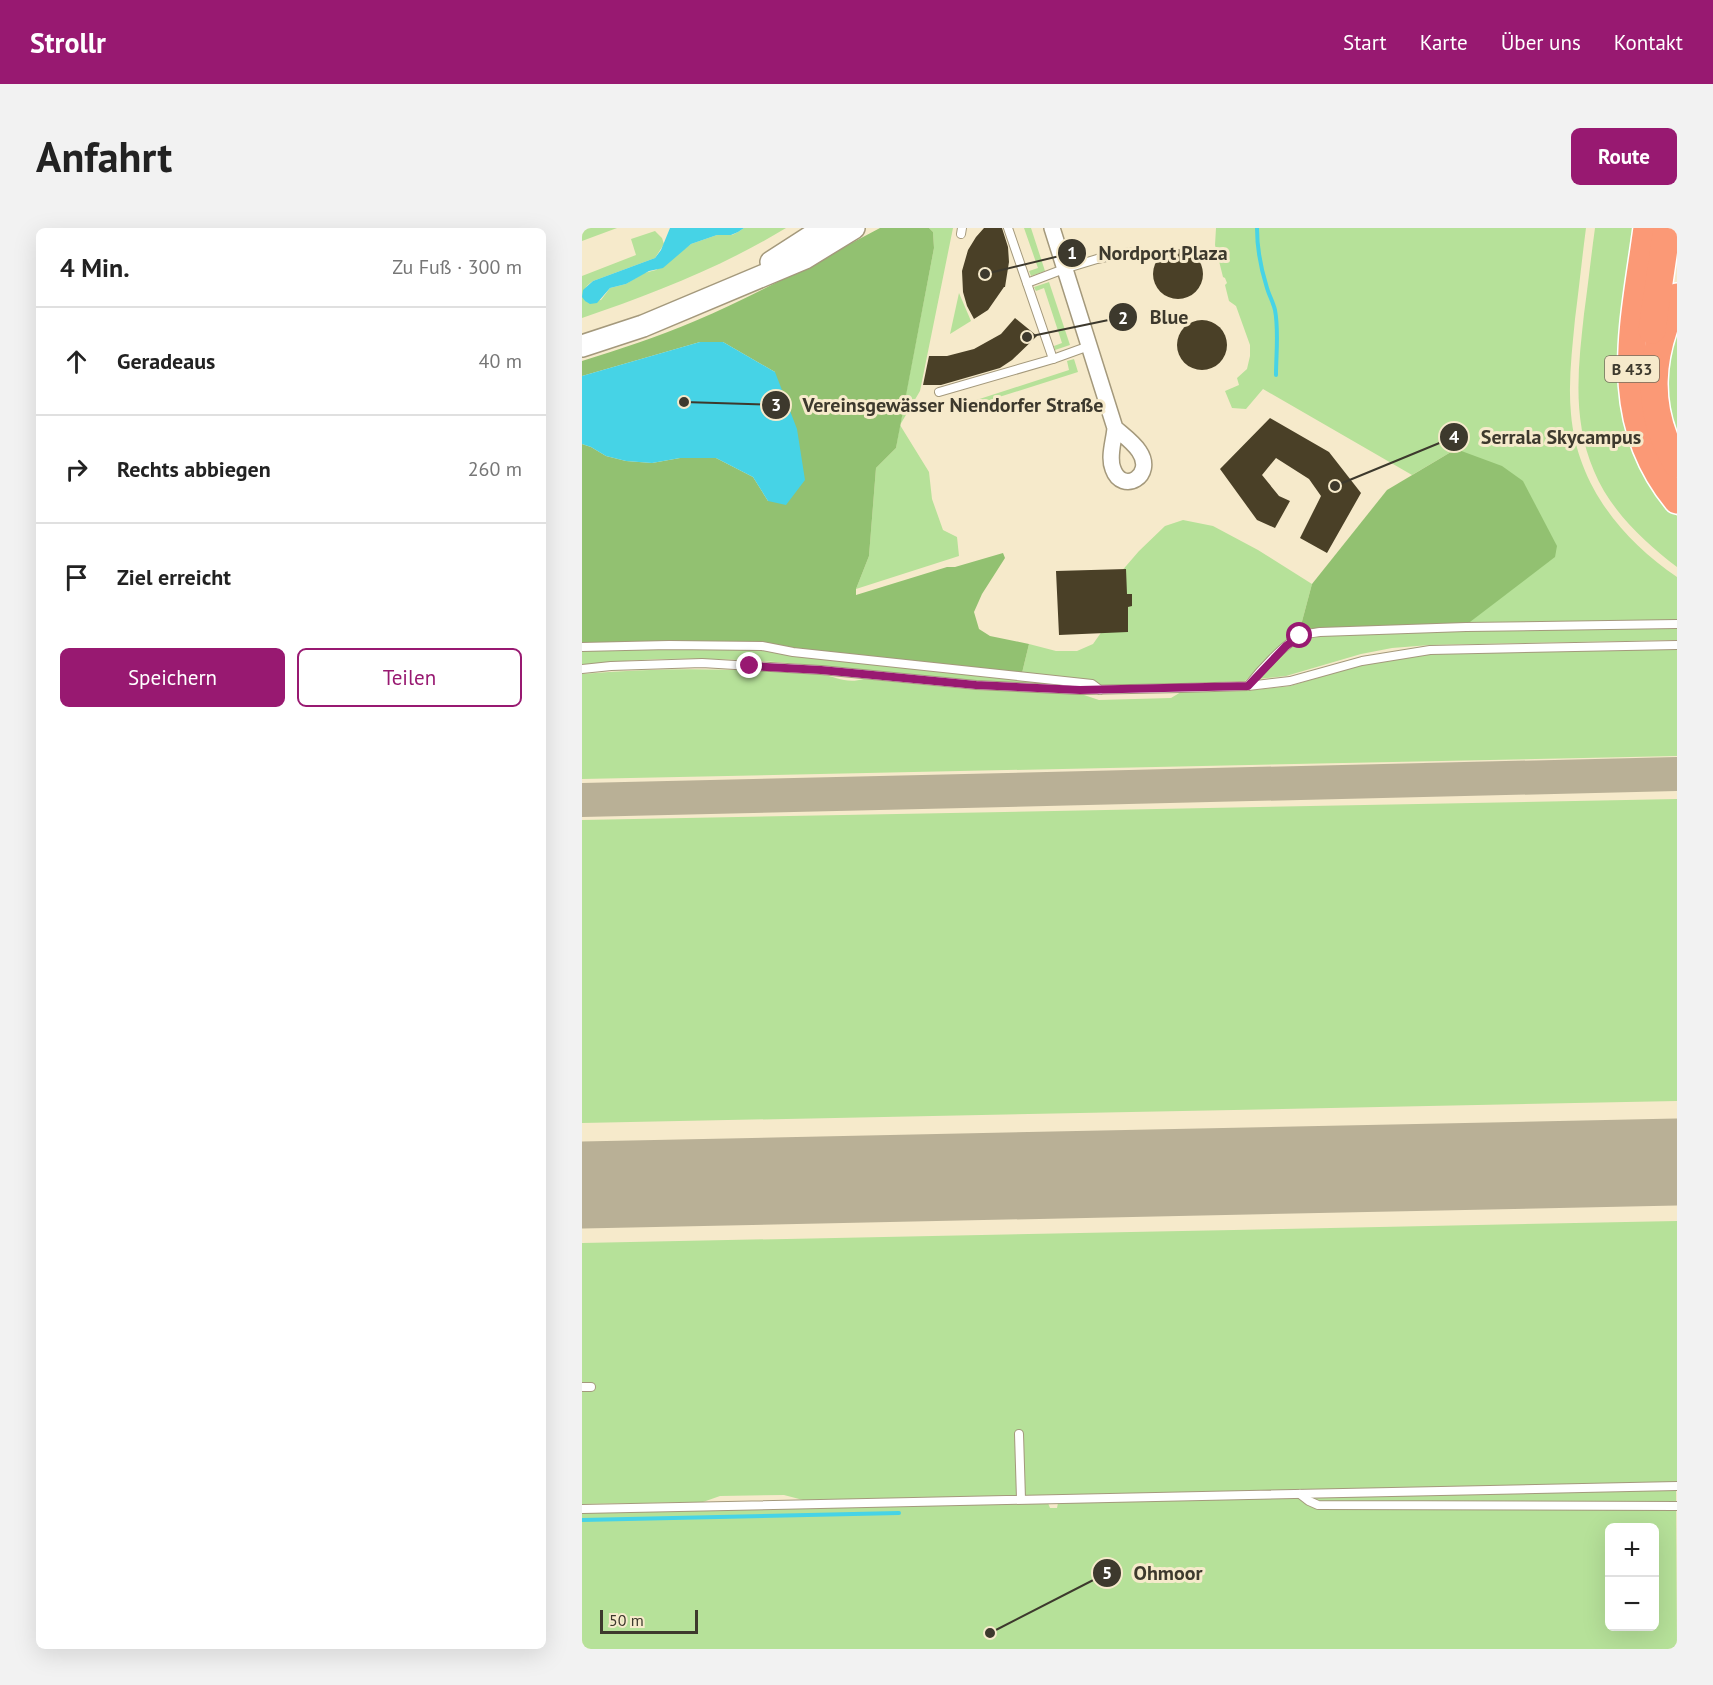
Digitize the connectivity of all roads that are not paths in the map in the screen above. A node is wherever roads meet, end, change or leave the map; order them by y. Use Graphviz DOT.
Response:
graph roads {
  1 [pos="824,228"];
  2 [pos="854,228"];
  3 [pos="1008,228"];
  4 [pos="1052,228"];
  5 [pos="1647,228"];
  6 [pos="1667,228"];
  7 [pos="1129,252"];
  8 [pos="1064,269"];
  9 [pos="1027,283"];
  10 [pos="733,287"];
  11 [pos="1677,297"];
  12 [pos="582,346"];
  13 [pos="1089,346"];
  14 [pos="1053,359"];
  15 [pos="1653,382"];
  16 [pos="939,392"];
  17 [pos="1115,428"];
  18 [pos="1677,464"];
  19 [pos="1677,500"];
  20 [pos="1677,624"];
  21 [pos="1677,645"];
  22 [pos="582,647"];
  23 [pos="582,669"];
  24 [pos="1248,686"];
  25 [pos="1100,690"];
  26 [pos="582,1387"];
  27 [pos="591,1387"];
  28 [pos="1019,1434"];
  29 [pos="1677,1485"];
  30 [pos="1300,1494"];
  31 [pos="1022,1499"];
  32 [pos="1054,1499"];
  33 [pos="1677,1506"];
  34 [pos="1054,1508"];
  35 [pos="582,1509"];
  1 -- 10 [label="main road"];
  2 -- 10 [label="main road"];
  3 -- 9 [label="lane"];
  4 -- 8 [label="street"];
  5 -- 19 [label="highway, B 433"];
  6 -- 15 [label="highway"];
  7 -- 8 [label="lane"];
  8 -- 9 [label="lane"];
  8 -- 13 [label="street"];
  9 -- 14 [label="lane"];
  10 -- 12 [label="main road"];
  11 -- 15 [label="highway, B 433"];
  13 -- 14 [label="lane"];
  13 -- 17 [label="street"];
  14 -- 16 [label="lane"];
  15 -- 18 [label="highway, B 433"];
  20 -- 24 [label="lane"];
  21 -- 24 [label="lane"];
  22 -- 25 [label="lane"];
  23 -- 25 [label="lane"];
  24 -- 25 [label="lane"];
  26 -- 27 [label="lane"];
  28 -- 31 [label="lane"];
  29 -- 30 [label="lane"];
  30 -- 32 [label="lane"];
  30 -- 33 [label="lane"];
  31 -- 32 [label="lane"];
  31 -- 35 [label="lane"];
  32 -- 34 [label="lane"];
}
